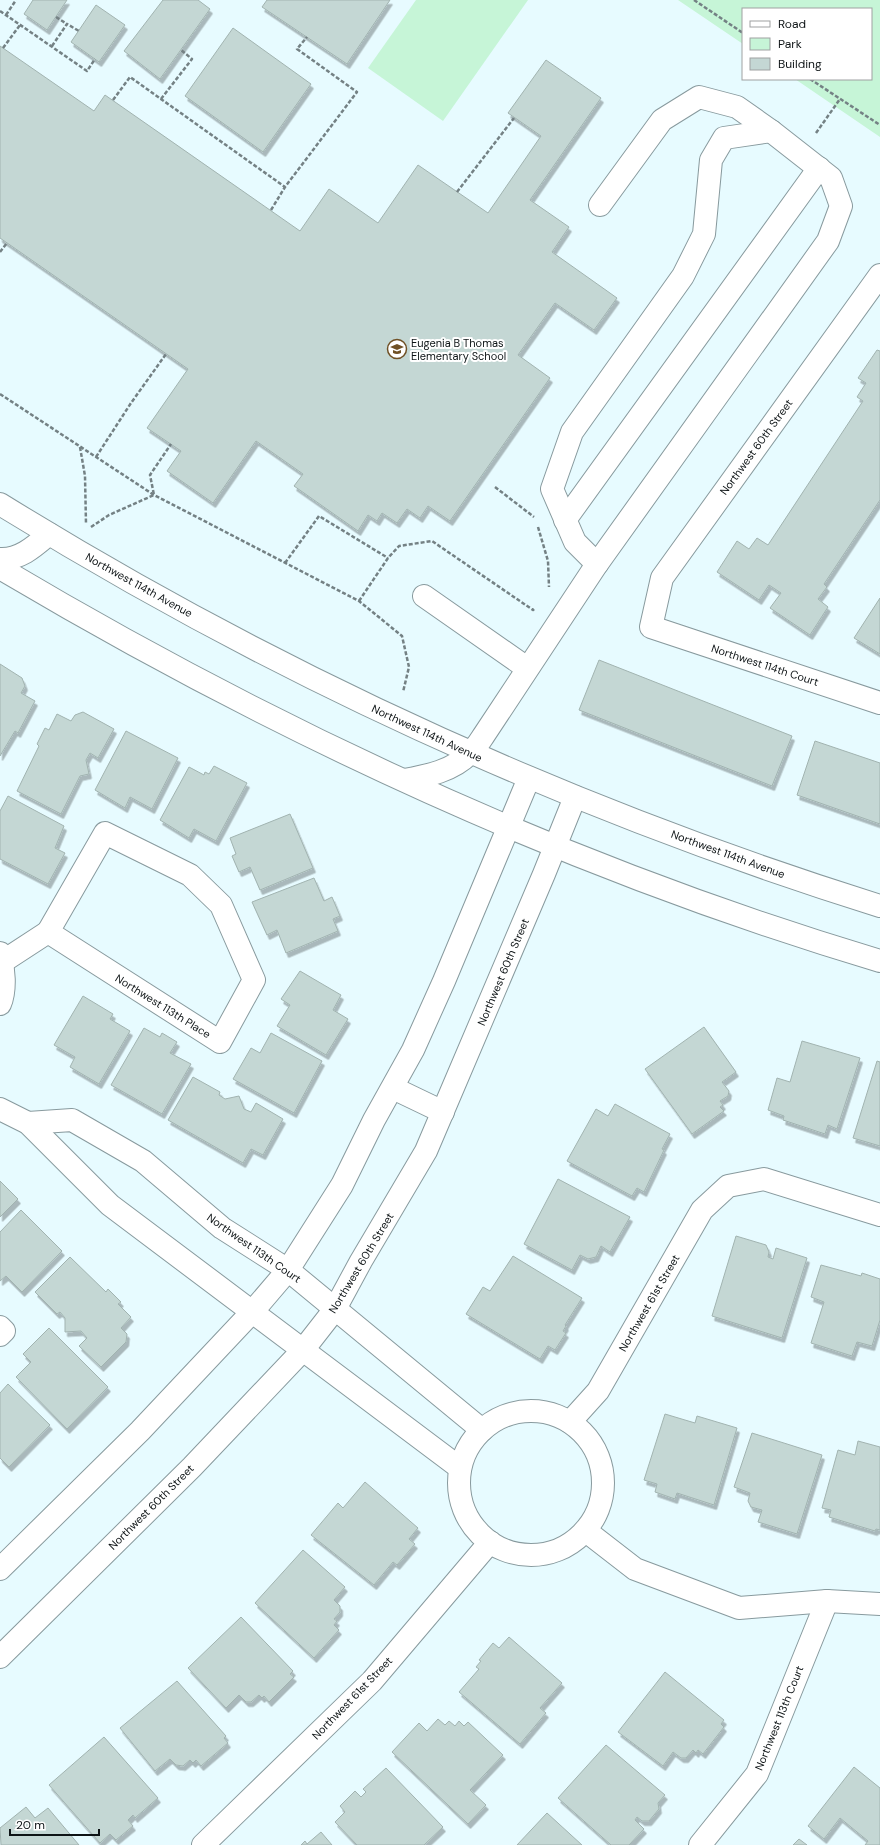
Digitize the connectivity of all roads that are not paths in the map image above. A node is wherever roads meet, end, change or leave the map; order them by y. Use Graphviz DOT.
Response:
graph roads {
  1 [pos="771,131"];
  2 [pos="819,168"];
  3 [pos="600,205"];
  4 [pos="880,275"];
  5 [pos="0,504"];
  6 [pos="566,520"];
  7 [pos="49,534"];
  8 [pos="0,559"];
  9 [pos="598,564"];
  10 [pos="0,568"];
  11 [pos="424,596"];
  12 [pos="651,627"];
  13 [pos="527,668"];
  14 [pos="880,703"];
  15 [pos="470,753"];
  16 [pos="529,778"];
  17 [pos="404,780"];
  18 [pos="575,797"];
  19 [pos="509,827"];
  20 [pos="555,846"];
  21 [pos="880,906"];
  22 [pos="48,932"];
  23 [pos="1,958"];
  24 [pos="880,961"];
  25 [pos="0,1004"];
  26 [pos="393,1088"];
  27 [pos="0,1109"];
  28 [pos="443,1112"];
  29 [pos="28,1123"];
  30 [pos="880,1215"];
  31 [pos="288,1270"];
  32 [pos="335,1309"];
  33 [pos="253,1311"];
  34 [pos="0,1327"];
  35 [pos="0,1335"];
  36 [pos="303,1350"];
  37 [pos="570,1422"];
  38 [pos="482,1430"];
  39 [pos="460,1468"];
  40 [pos="586,1531"];
  41 [pos="490,1542"];
  42 [pos="0,1569"];
  43 [pos="827,1601"];
  44 [pos="880,1604"];
  45 [pos="0,1658"];
  46 [pos="203,1845"];
  47 [pos="700,1845"];
  1 -- 2 [label="street"];
  1 -- 3 [label="street"];
  1 -- 6 [label="street"];
  2 -- 6 [label="street"];
  2 -- 9 [label="street"];
  4 -- 12 [label="street, Northwest 60th Street"];
  5 -- 7 [label="street, Northwest 114th Avenue"];
  6 -- 9 [label="street"];
  7 -- 8 [label="street"];
  7 -- 15 [label="street, Northwest 114th Avenue"];
  9 -- 13 [label="street"];
  10 -- 17 [label="street"];
  11 -- 13 [label="street"];
  12 -- 14 [label="street, Northwest 114th Court"];
  13 -- 15 [label="street"];
  15 -- 16 [label="street, Northwest 114th Avenue"];
  15 -- 17 [label="street"];
  16 -- 18 [label="street, Northwest 114th Avenue"];
  16 -- 19 [label="street"];
  17 -- 19 [label="street"];
  18 -- 20 [label="street, Northwest 60th Street"];
  18 -- 21 [label="street, Northwest 114th Avenue"];
  19 -- 20 [label="street"];
  19 -- 26 [label="street"];
  20 -- 24 [label="street"];
  20 -- 28 [label="street, Northwest 60th Street"];
  22 -- 22 [label="street, Northwest 113th Place"];
  22 -- 23 [label="street, Northwest 113th Place"];
  23 -- 25 [label="street"];
  26 -- 28 [label="street"];
  26 -- 31 [label="street"];
  27 -- 29 [label="street"];
  28 -- 32 [label="street, Northwest 60th Street"];
  29 -- 31 [label="street, Northwest 113th Court"];
  29 -- 33 [label="street"];
  30 -- 37 [label="street, Northwest 61st Street"];
  31 -- 32 [label="street, Northwest 113th Court"];
  31 -- 33 [label="street"];
  32 -- 36 [label="street, Northwest 60th Street"];
  32 -- 38 [label="street, Northwest 113th Court"];
  33 -- 36 [label="street"];
  33 -- 42 [label="street"];
  34 -- 35 [label="street"];
  36 -- 39 [label="street"];
  36 -- 45 [label="street, Northwest 60th Street"];
  37 -- 38 [label="street"];
  37 -- 40 [label="street"];
  38 -- 39 [label="street"];
  39 -- 41 [label="street"];
  40 -- 41 [label="street"];
  40 -- 43 [label="street"];
  41 -- 46 [label="street, Northwest 61st Street"];
  43 -- 44 [label="street"];
  43 -- 47 [label="street, Northwest 113th Court"];
}
